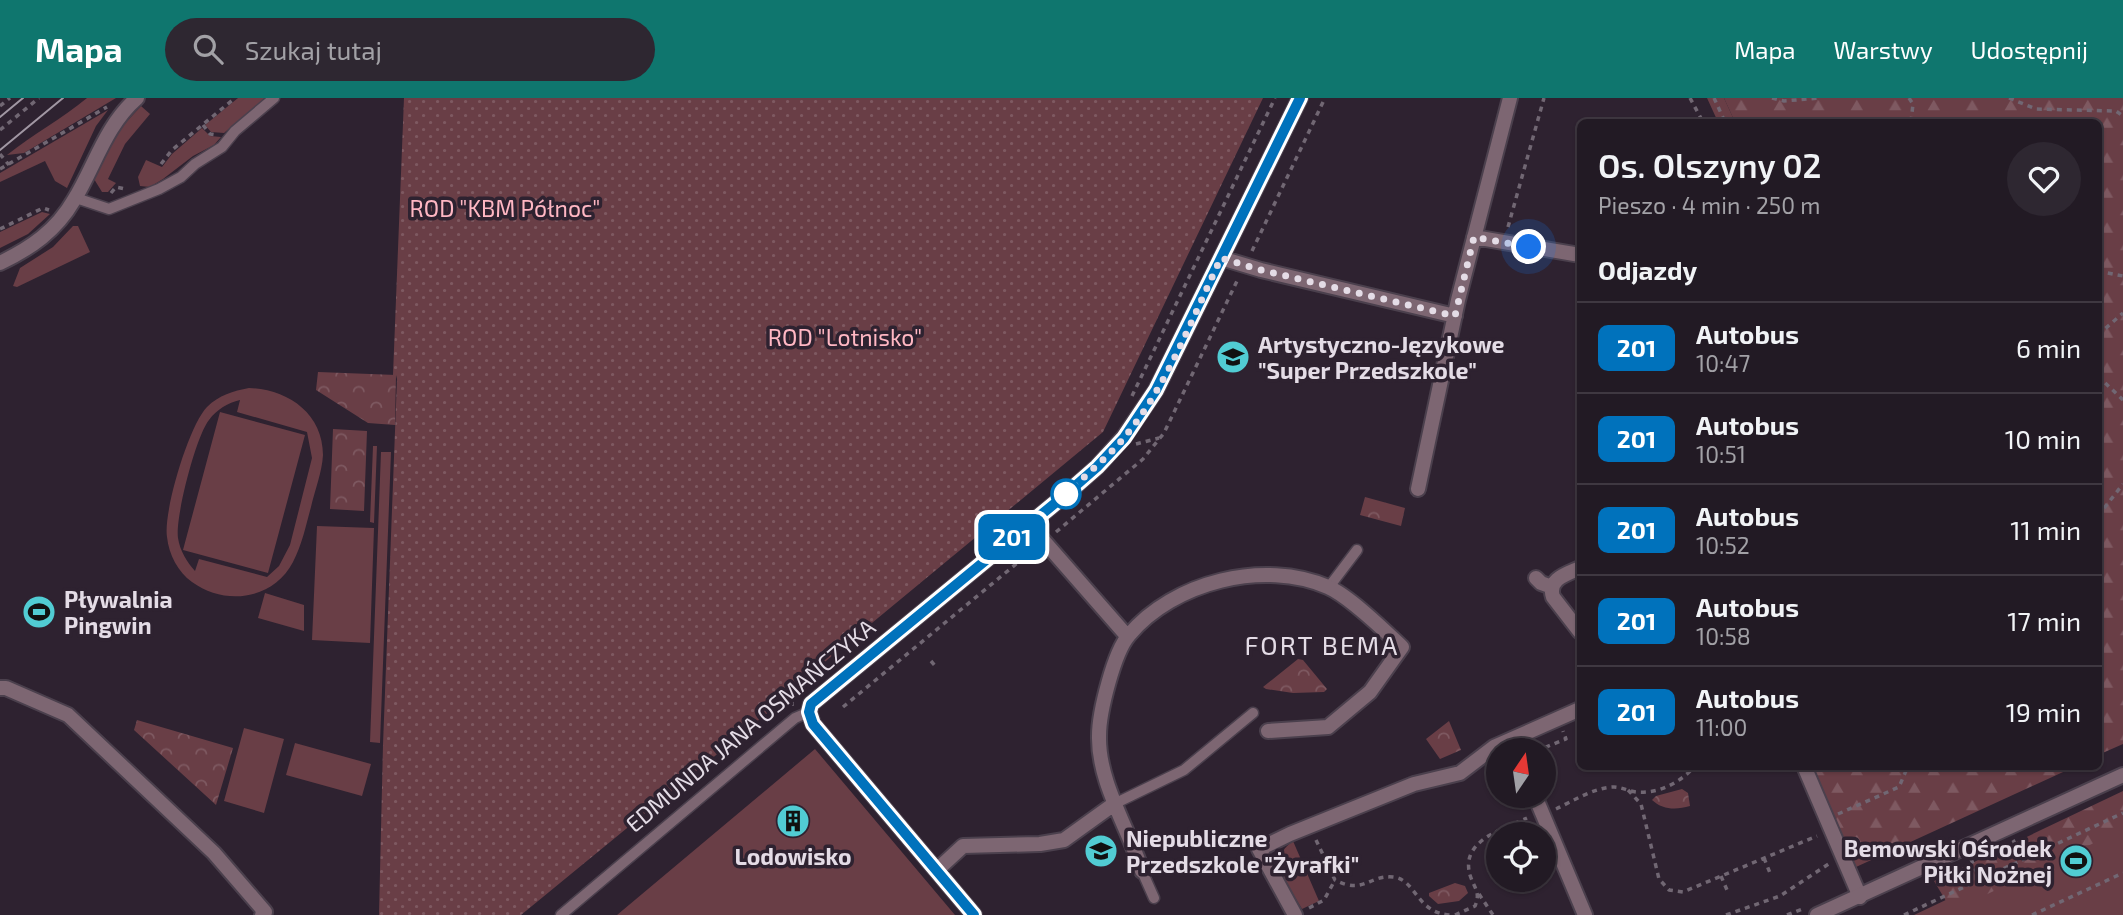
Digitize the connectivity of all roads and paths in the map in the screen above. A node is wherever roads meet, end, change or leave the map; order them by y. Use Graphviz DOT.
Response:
graph roads {
  1 [pos="10,98"];
  2 [pos="39,98"];
  3 [pos="137,98"];
  4 [pos="235,98"];
  5 [pos="274,98"];
  6 [pos="1275,98"];
  7 [pos="1300,98"];
  8 [pos="1510,98"];
  9 [pos="1544,98"];
  10 [pos="1690,98"];
  11 [pos="1714,98"];
  12 [pos="1772,98"];
  13 [pos="1819,98"];
  14 [pos="1909,98"];
  15 [pos="2009,98"];
  16 [pos="111,104"];
  17 [pos="0,106"];
  18 [pos="2123,116"];
  19 [pos="1701,119"];
  20 [pos="1724,119"];
  21 [pos="1910,119"];
  22 [pos="0,130"];
  23 [pos="0,154"];
  24 [pos="161,164"];
  25 [pos="9,165"];
  26 [pos="0,169"];
  27 [pos="127,189"];
  28 [pos="107,195"];
  29 [pos="76,198"];
  30 [pos="54,212"];
  31 [pos="0,229"];
  32 [pos="1506,234"];
  33 [pos="1474,237"];
  34 [pos="1577,254"];
  35 [pos="1221,258"];
  36 [pos="0,263"];
  37 [pos="2102,272"];
  38 [pos="2123,276"];
  39 [pos="2123,313"];
  40 [pos="1455,316"];
  41 [pos="2102,331"];
  42 [pos="2102,380"];
  43 [pos="2123,400"];
  44 [pos="1128,403"];
  45 [pos="2123,484"];
  46 [pos="1418,488"];
  47 [pos="2102,511"];
  48 [pos="1029,524"];
  49 [pos="1357,550"];
  50 [pos="1577,569"];
  51 [pos="1536,578"];
  52 [pos="1329,587"];
  53 [pos="1552,587"];
  54 [pos="1577,628"];
  55 [pos="1127,636"];
  56 [pos="932,661"];
  57 [pos="937,668"];
  58 [pos="0,688"];
  59 [pos="803,690"];
  60 [pos="792,707"];
  61 [pos="1577,711"];
  62 [pos="809,712"];
  63 [pos="1253,713"];
  64 [pos="1268,731"];
  65 [pos="1527,738"];
  66 [pos="1486,753"];
  67 [pos="1691,770"];
  68 [pos="1806,770"];
  69 [pos="1906,770"];
  70 [pos="2123,775"];
  71 [pos="1628,790"];
  72 [pos="1114,804"];
  73 [pos="1545,808"];
  74 [pos="1547,811"];
  75 [pos="2123,813"];
  76 [pos="1836,815"];
  77 [pos="1310,825"];
  78 [pos="1819,836"];
  79 [pos="2003,845"];
  80 [pos="1982,855"];
  81 [pos="1764,858"];
  82 [pos="1843,858"];
  83 [pos="2024,859"];
  84 [pos="937,870"];
  85 [pos="1142,871"];
  86 [pos="1770,873"];
  87 [pos="2123,873"];
  88 [pos="1721,876"];
  89 [pos="1335,880"];
  90 [pos="1980,880"];
  91 [pos="1727,890"];
  92 [pos="1478,892"];
  93 [pos="1860,897"];
  94 [pos="1154,898"];
  95 [pos="262,915"];
  96 [pos="561,915"];
  97 [pos="974,915"];
  98 [pos="1295,915"];
  99 [pos="1309,915"];
  100 [pos="1450,915"];
  101 [pos="1455,915"];
  102 [pos="1493,915"];
  103 [pos="1585,915"];
  104 [pos="1727,915"];
  105 [pos="1818,915"];
  106 [pos="1904,915"];
  107 [pos="2032,915"];
  1 -- 17 [label="path"];
  2 -- 22 [label="path"];
  3 -- 29 [label="street"];
  4 -- 24 [label="path"];
  5 -- 29 [label="lane"];
  6 -- 44 [label="path"];
  7 -- 35 [label="street, EDMUNDA JANA OSMAŃCZYKA"];
  8 -- 33 [label="street"];
  9 -- 32 [label="path"];
  10 -- 19 [label="path"];
  11 -- 20 [label="path"];
  12 -- 13 [label="path"];
  14 -- 21 [label="path"];
  15 -- 18 [label="path"];
  16 -- 25 [label="path"];
  23 -- 25 [label="path"];
  25 -- 26 [label="path"];
  27 -- 28 [label="path"];
  29 -- 36 [label="street"];
  30 -- 31 [label="path"];
  33 -- 34 [label="street"];
  33 -- 40 [label="street"];
  35 -- 40 [label="street"];
  35 -- 48 [label="street, EDMUNDA JANA OSMAŃCZYKA"];
  37 -- 38 [label="path"];
  39 -- 41 [label="path"];
  40 -- 46 [label="street"];
  42 -- 43 [label="path"];
  45 -- 47 [label="path"];
  48 -- 55 [label="street"];
  48 -- 62 [label="street, EDMUNDA JANA OSMAŃCZYKA"];
  49 -- 52 [label="lane"];
  50 -- 53 [label="street"];
  51 -- 53 [label="street"];
  52 -- 55 [label="street"];
  52 -- 64 [label="street"];
  53 -- 54 [label="street"];
  55 -- 72 [label="street"];
  56 -- 57 [label="path"];
  58 -- 95 [label="street"];
  59 -- 60 [label="path"];
  61 -- 65 [label="street"];
  62 -- 84 [label="street"];
  62 -- 96 [label="lane, EDMUNDA JANA OSMAŃCZYKA"];
  63 -- 72 [label="lane"];
  66 -- 77 [label="street"];
  67 -- 71 [label="path"];
  68 -- 82 [label="street"];
  69 -- 76 [label="path"];
  70 -- 93 [label="street"];
  71 -- 74 [label="path"];
  71 -- 88 [label="path"];
  72 -- 84 [label="street"];
  72 -- 85 [label="street"];
  73 -- 74 [label="street"];
  74 -- 92 [label="path"];
  74 -- 103 [label="street"];
  75 -- 83 [label="path"];
  77 -- 89 [label="path"];
  77 -- 98 [label="street"];
  78 -- 81 [label="path"];
  79 -- 83 [label="path"];
  80 -- 90 [label="path"];
  81 -- 86 [label="path"];
  81 -- 88 [label="path"];
  82 -- 93 [label="street"];
  82 -- 104 [label="path"];
  83 -- 90 [label="path"];
  84 -- 97 [label="street"];
  85 -- 94 [label="lane"];
  87 -- 107 [label="path"];
  88 -- 91 [label="path"];
  89 -- 99 [label="path"];
  89 -- 100 [label="path"];
  90 -- 106 [label="path"];
  92 -- 101 [label="path"];
  92 -- 102 [label="path"];
  93 -- 105 [label="street"];
}
